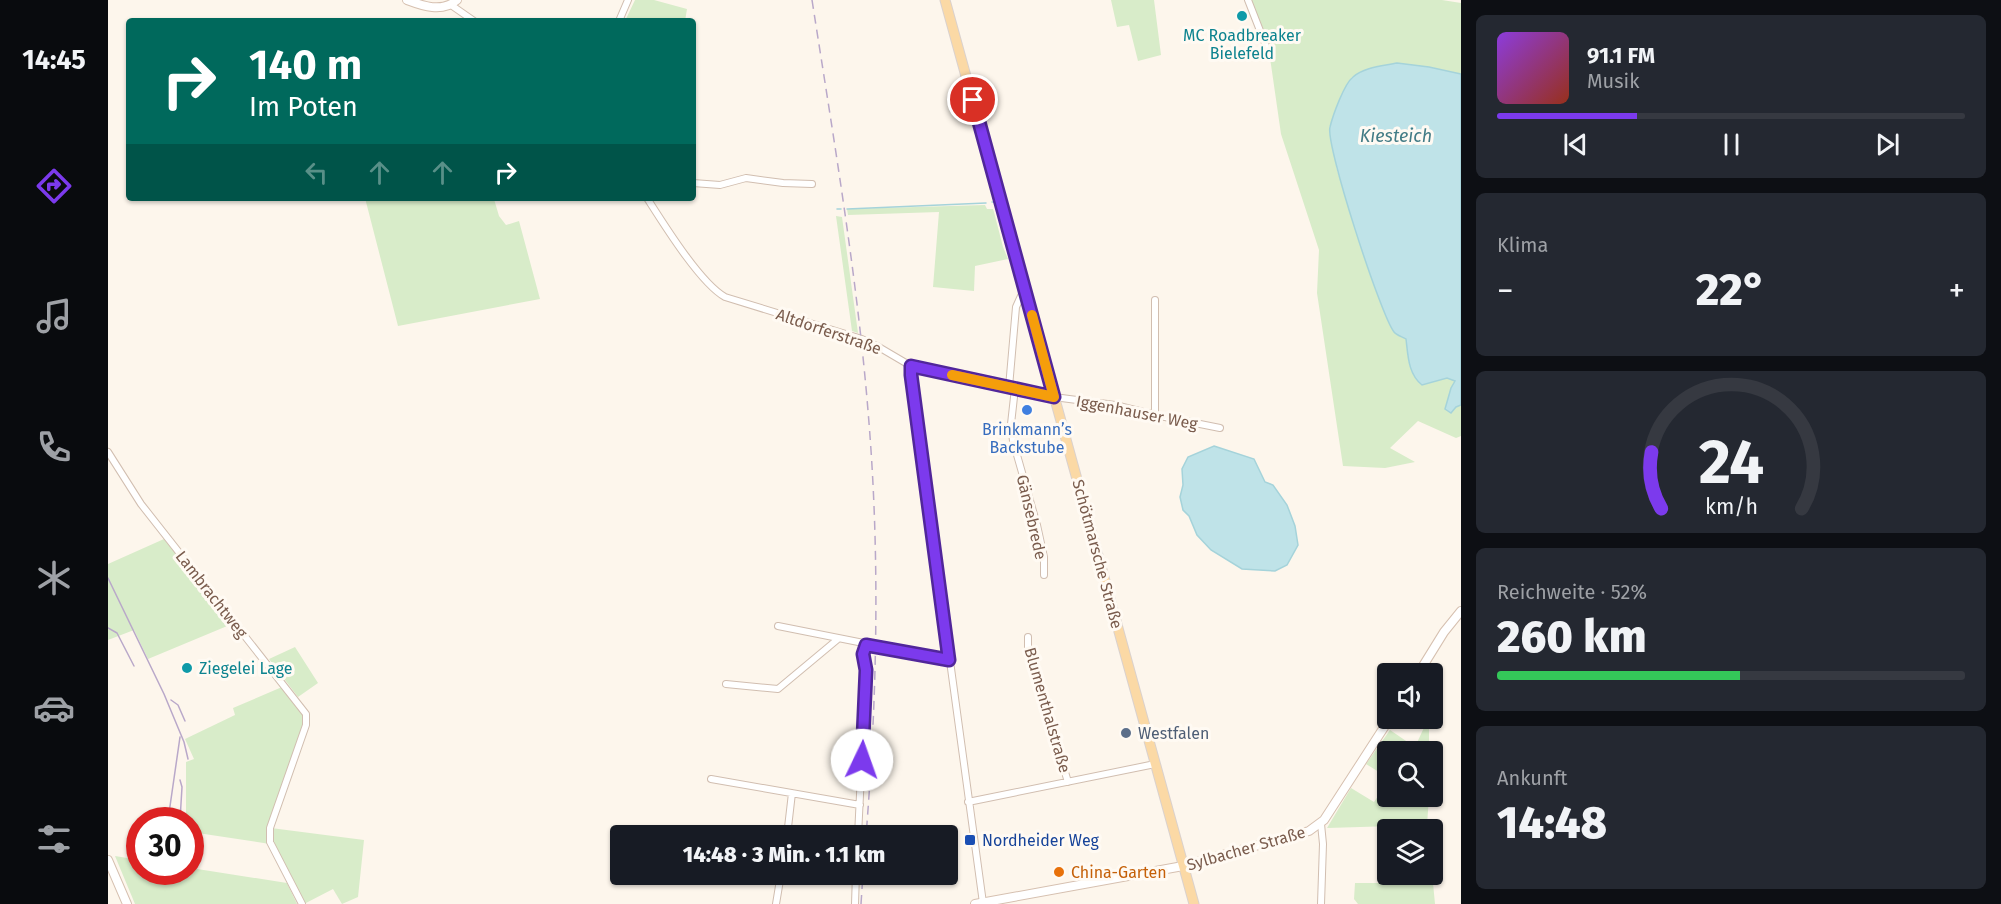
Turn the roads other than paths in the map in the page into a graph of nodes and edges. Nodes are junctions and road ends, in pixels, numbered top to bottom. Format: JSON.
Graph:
{"nodes":[{"id":1,"x":407,"y":0,"type":"edge"},
{"id":2,"x":628,"y":0,"type":"edge"},
{"id":3,"x":945,"y":0,"type":"edge"},
{"id":4,"x":1248,"y":0,"type":"edge"},
{"id":5,"x":454,"y":2,"type":"edge"},
{"id":6,"x":471,"y":18,"type":"edge"},
{"id":7,"x":621,"y":18,"type":"edge"},
{"id":8,"x":1266,"y":46,"type":"dead end"},
{"id":9,"x":696,"y":183,"type":"edge"},
{"id":10,"x":812,"y":184,"type":"dead end"},
{"id":11,"x":648,"y":201,"type":"edge"},
{"id":12,"x":1021,"y":296,"type":"dead end"},
{"id":13,"x":1155,"y":300,"type":"dead end"},
{"id":14,"x":911,"y":366,"type":"junction"},
{"id":15,"x":1012,"y":388,"type":"junction"},
{"id":16,"x":1054,"y":397,"type":"junction"},
{"id":17,"x":1155,"y":415,"type":"junction"},
{"id":18,"x":1220,"y":428,"type":"dead end"},
{"id":19,"x":108,"y":452,"type":"edge"},
{"id":20,"x":1044,"y":575,"type":"dead end"},
{"id":21,"x":1461,"y":611,"type":"edge"},
{"id":22,"x":778,"y":627,"type":"dead end"},
{"id":23,"x":1028,"y":637,"type":"dead end"},
{"id":24,"x":838,"y":639,"type":"junction"},
{"id":25,"x":866,"y":645,"type":"junction"},
{"id":26,"x":949,"y":660,"type":"junction"},
{"id":27,"x":1425,"y":663,"type":"edge"},
{"id":28,"x":726,"y":684,"type":"dead end"},
{"id":29,"x":1383,"y":729,"type":"edge"},
{"id":30,"x":1155,"y":764,"type":"junction"},
{"id":31,"x":711,"y":779,"type":"dead end"},
{"id":32,"x":1068,"y":782,"type":"junction"},
{"id":33,"x":792,"y":793,"type":"junction"},
{"id":34,"x":968,"y":802,"type":"junction"},
{"id":35,"x":860,"y":805,"type":"junction"},
{"id":36,"x":1321,"y":824,"type":"junction"},
{"id":37,"x":788,"y":825,"type":"edge"},
{"id":38,"x":859,"y":825,"type":"edge"},
{"id":39,"x":108,"y":860,"type":"edge"},
{"id":40,"x":1183,"y":866,"type":"junction"},
{"id":41,"x":779,"y":885,"type":"edge"},
{"id":42,"x":856,"y":885,"type":"edge"},
{"id":43,"x":979,"y":903,"type":"edge"},
{"id":44,"x":127,"y":904,"type":"edge"},
{"id":45,"x":302,"y":904,"type":"edge"},
{"id":46,"x":776,"y":904,"type":"edge"},
{"id":47,"x":855,"y":904,"type":"edge"},
{"id":48,"x":1194,"y":904,"type":"edge"},
{"id":49,"x":1321,"y":904,"type":"edge"}],
"edges":[{"from":1,"to":5,"type":"main road"},
{"from":2,"to":7,"type":"street"},
{"from":3,"to":16,"type":"main road","name":"Schötmarsche Straße"},
{"from":4,"to":8,"type":"street"},
{"from":5,"to":6,"type":"street"},
{"from":9,"to":10,"type":"street"},
{"from":11,"to":14,"type":"street","name":"Altdorferstraße"},
{"from":12,"to":15,"type":"street","name":"Gänsebrede"},
{"from":13,"to":17,"type":"street"},
{"from":14,"to":15,"type":"street","name":"Altdorferstraße"},
{"from":14,"to":26,"type":"street"},
{"from":15,"to":16,"type":"street","name":"Altdorferstraße"},
{"from":15,"to":20,"type":"street","name":"Gänsebrede"},
{"from":16,"to":17,"type":"street","name":"Iggenhauser Weg"},
{"from":16,"to":30,"type":"main road","name":"Schötmarsche Straße"},
{"from":17,"to":18,"type":"street","name":"Iggenhauser Weg"},
{"from":19,"to":45,"type":"street","name":"Lambrachtweg"},
{"from":21,"to":27,"type":"main road"},
{"from":22,"to":24,"type":"street"},
{"from":23,"to":32,"type":"street","name":"Blumenthalstraße"},
{"from":24,"to":25,"type":"street"},
{"from":24,"to":28,"type":"street"},
{"from":25,"to":26,"type":"street"},
{"from":25,"to":35,"type":"street"},
{"from":26,"to":34,"type":"street"},
{"from":29,"to":36,"type":"main road","name":"Sylbacher Straße"},
{"from":30,"to":32,"type":"street"},
{"from":30,"to":40,"type":"main road","name":"Schötmarsche Straße"},
{"from":31,"to":33,"type":"street"},
{"from":32,"to":34,"type":"street"},
{"from":33,"to":35,"type":"street"},
{"from":33,"to":37,"type":"street"},
{"from":34,"to":43,"type":"street"},
{"from":35,"to":38,"type":"street"},
{"from":36,"to":40,"type":"main road","name":"Sylbacher Straße"},
{"from":36,"to":49,"type":"street"},
{"from":39,"to":44,"type":"main road"},
{"from":40,"to":43,"type":"main road","name":"Sylbacher Straße"},
{"from":40,"to":48,"type":"main road","name":"Schötmarsche Straße"},
{"from":41,"to":46,"type":"street"},
{"from":42,"to":47,"type":"street"}]}
